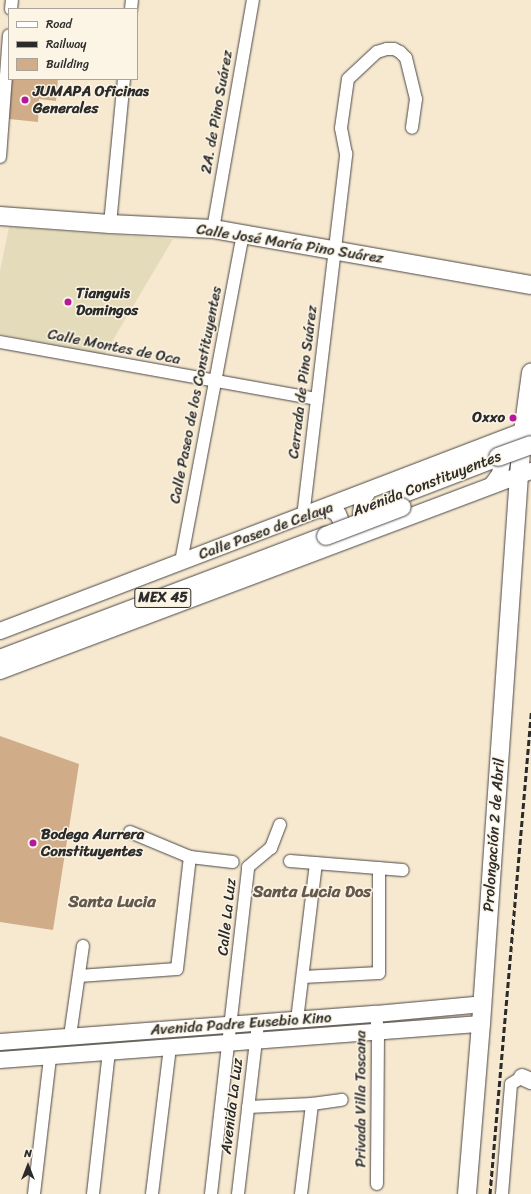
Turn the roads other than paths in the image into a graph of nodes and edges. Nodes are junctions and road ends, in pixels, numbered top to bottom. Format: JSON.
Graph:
{"nodes":[{"id":1,"x":253,"y":0,"type":"edge"},
{"id":2,"x":8,"y":49,"type":"edge"},
{"id":3,"x":124,"y":80,"type":"edge"},
{"id":4,"x":412,"y":128,"type":"dead end"},
{"id":5,"x":0,"y":157,"type":"edge"},
{"id":6,"x":0,"y":216,"type":"edge"},
{"id":7,"x":110,"y":224,"type":"junction"},
{"id":8,"x":213,"y":229,"type":"junction"},
{"id":9,"x":242,"y":234,"type":"junction"},
{"id":10,"x":336,"y":251,"type":"junction"},
{"id":11,"x":531,"y":285,"type":"edge"},
{"id":12,"x":0,"y":342,"type":"edge"},
{"id":13,"x":531,"y":373,"type":"edge"},
{"id":14,"x":216,"y":382,"type":"junction"},
{"id":15,"x":317,"y":399,"type":"junction"},
{"id":16,"x":528,"y":435,"type":"edge"},
{"id":17,"x":531,"y":458,"type":"edge"},
{"id":18,"x":495,"y":464,"type":"junction"},
{"id":19,"x":525,"y":473,"type":"edge"},
{"id":20,"x":367,"y":493,"type":"junction"},
{"id":21,"x":303,"y":517,"type":"junction"},
{"id":22,"x":327,"y":528,"type":"junction"},
{"id":23,"x":378,"y":529,"type":"junction"},
{"id":24,"x":181,"y":562,"type":"junction"},
{"id":25,"x":0,"y":631,"type":"edge"},
{"id":26,"x":0,"y":646,"type":"edge"},
{"id":27,"x":0,"y":659,"type":"edge"},
{"id":28,"x":0,"y":671,"type":"edge"},
{"id":29,"x":280,"y":826,"type":"dead end"},
{"id":30,"x":130,"y":832,"type":"dead end"},
{"id":31,"x":190,"y":857,"type":"junction"},
{"id":32,"x":290,"y":861,"type":"dead end"},
{"id":33,"x":233,"y":862,"type":"dead end"},
{"id":34,"x":316,"y":863,"type":"junction"},
{"id":35,"x":379,"y":868,"type":"junction"},
{"id":36,"x":403,"y":870,"type":"dead end"},
{"id":37,"x":83,"y":946,"type":"dead end"},
{"id":38,"x":79,"y":976,"type":"junction"},
{"id":39,"x":303,"y":977,"type":"junction"},
{"id":40,"x":482,"y":1004,"type":"junction"},
{"id":41,"x":376,"y":1014,"type":"junction"},
{"id":42,"x":297,"y":1020,"type":"junction"},
{"id":43,"x":258,"y":1023,"type":"junction"},
{"id":44,"x":231,"y":1024,"type":"junction"},
{"id":45,"x":481,"y":1024,"type":"junction"},
{"id":46,"x":378,"y":1032,"type":"junction"},
{"id":47,"x":70,"y":1036,"type":"junction"},
{"id":48,"x":0,"y":1042,"type":"edge"},
{"id":49,"x":256,"y":1042,"type":"junction"},
{"id":50,"x":228,"y":1044,"type":"junction"},
{"id":51,"x":170,"y":1048,"type":"junction"},
{"id":52,"x":109,"y":1052,"type":"junction"},
{"id":53,"x":50,"y":1057,"type":"junction"},
{"id":54,"x":0,"y":1060,"type":"edge"},
{"id":55,"x":526,"y":1079,"type":"edge"},
{"id":56,"x":342,"y":1100,"type":"dead end"},
{"id":57,"x":312,"y":1104,"type":"junction"},
{"id":58,"x":248,"y":1108,"type":"junction"},
{"id":59,"x":377,"y":1184,"type":"dead end"},
{"id":60,"x":34,"y":1194,"type":"edge"},
{"id":61,"x":93,"y":1194,"type":"edge"},
{"id":62,"x":152,"y":1194,"type":"edge"},
{"id":63,"x":211,"y":1194,"type":"edge"},
{"id":64,"x":238,"y":1194,"type":"edge"},
{"id":65,"x":301,"y":1194,"type":"edge"},
{"id":66,"x":467,"y":1194,"type":"edge"},
{"id":67,"x":502,"y":1194,"type":"edge"}],
"edges":[{"from":1,"to":8,"type":"street","name":"2A. de Pino Suárez"},
{"from":2,"to":5,"type":"street"},
{"from":3,"to":7,"type":"street"},
{"from":4,"to":10,"type":"street","name":"Cerrada de Pino Suárez"},
{"from":6,"to":7,"type":"main road","name":"Calle José María Pino Suárez"},
{"from":7,"to":8,"type":"main road","name":"Calle José María Pino Suárez"},
{"from":8,"to":9,"type":"main road","name":"Calle José María Pino Suárez"},
{"from":9,"to":10,"type":"main road","name":"Calle José María Pino Suárez"},
{"from":9,"to":14,"type":"street","name":"Calle Paseo de los Constituyentes"},
{"from":10,"to":11,"type":"main road","name":"Calle José María Pino Suárez"},
{"from":10,"to":15,"type":"street","name":"Cerrada de Pino Suárez"},
{"from":12,"to":14,"type":"street","name":"Calle Montes de Oca"},
{"from":13,"to":16,"type":"main road","name":"Prolongación 2 de Abril"},
{"from":14,"to":15,"type":"street","name":"Calle Montes de Oca"},
{"from":14,"to":24,"type":"street","name":"Calle Paseo de los Constituyentes"},
{"from":15,"to":21,"type":"street","name":"Cerrada de Pino Suárez"},
{"from":16,"to":18,"type":"main road","name":"Avenida Constituyentes","number":"MEX 45","bridge":true},
{"from":16,"to":19,"type":"main road","name":"Prolongación 2 de Abril"},
{"from":17,"to":18,"type":"main road","name":"Avenida Constituyentes","number":"MEX 45"},
{"from":18,"to":19,"type":"main road","name":"Calle Paseo de Celaya"},
{"from":18,"to":20,"type":"main road","name":"Calle Paseo de Celaya"},
{"from":18,"to":22,"type":"main road","name":"Avenida Constituyentes","number":"MEX 45","bridge":true},
{"from":18,"to":23,"type":"main road","name":"Calle Paseo de Celaya"},
{"from":19,"to":40,"type":"main road","name":"Prolongación 2 de Abril"},
{"from":20,"to":22,"type":"main road","name":"Calle Paseo de Celaya"},
{"from":20,"to":23,"type":"main road"},
{"from":21,"to":22,"type":"main road","name":"Calle Paseo de Celaya"},
{"from":21,"to":24,"type":"main road","name":"Calle Paseo de Celaya"},
{"from":22,"to":23,"type":"main road","name":"Calle Paseo de Celaya"},
{"from":22,"to":26,"type":"main road","number":"MEX 45"},
{"from":22,"to":27,"type":"main road","number":"MEX 45"},
{"from":22,"to":28,"type":"main road","name":"Calle Paseo de Celaya"},
{"from":24,"to":25,"type":"main road","name":"Calle Paseo de Celaya"},
{"from":29,"to":44,"type":"street","name":"Calle La Luz"},
{"from":30,"to":31,"type":"street"},
{"from":31,"to":33,"type":"street"},
{"from":31,"to":38,"type":"street"},
{"from":32,"to":34,"type":"street"},
{"from":34,"to":35,"type":"street"},
{"from":34,"to":39,"type":"street"},
{"from":35,"to":36,"type":"street"},
{"from":35,"to":39,"type":"street"},
{"from":37,"to":38,"type":"street"},
{"from":38,"to":47,"type":"street"},
{"from":39,"to":42,"type":"street"},
{"from":40,"to":41,"type":"main road","name":"Avenida Padre Eusebio Kino"},
{"from":40,"to":45,"type":"main road","name":"Prolongación 2 de Abril"},
{"from":41,"to":42,"type":"main road","name":"Avenida Padre Eusebio Kino"},
{"from":41,"to":46,"type":"street","name":"Privada Villa Toscana"},
{"from":42,"to":43,"type":"main road","name":"Avenida Padre Eusebio Kino"},
{"from":43,"to":44,"type":"main road","name":"Avenida Padre Eusebio Kino"},
{"from":43,"to":49,"type":"street","name":"Avenida La Luz"},
{"from":44,"to":47,"type":"main road","name":"Avenida Padre Eusebio Kino"},
{"from":44,"to":50,"type":"street","name":"Avenida La Luz"},
{"from":45,"to":46,"type":"main road","name":"Avenida Padre Eusebio Kino"},
{"from":45,"to":66,"type":"main road","name":"Prolongación 2 de Abril"},
{"from":46,"to":49,"type":"main road","name":"Avenida Padre Eusebio Kino"},
{"from":46,"to":59,"type":"street","name":"Privada Villa Toscana"},
{"from":47,"to":48,"type":"main road","name":"Avenida Padre Eusebio Kino"},
{"from":49,"to":50,"type":"main road","name":"Avenida Padre Eusebio Kino"},
{"from":49,"to":58,"type":"street","name":"Avenida La Luz"},
{"from":50,"to":51,"type":"main road","name":"Avenida Padre Eusebio Kino"},
{"from":50,"to":63,"type":"street","name":"Avenida La Luz"},
{"from":51,"to":52,"type":"main road","name":"Avenida Padre Eusebio Kino"},
{"from":51,"to":62,"type":"street"},
{"from":52,"to":53,"type":"main road","name":"Avenida Padre Eusebio Kino"},
{"from":52,"to":61,"type":"street"},
{"from":53,"to":54,"type":"main road","name":"Avenida Padre Eusebio Kino"},
{"from":53,"to":60,"type":"street"},
{"from":55,"to":67,"type":"street"},
{"from":56,"to":57,"type":"street"},
{"from":57,"to":58,"type":"street"},
{"from":57,"to":65,"type":"street"},
{"from":58,"to":64,"type":"street","name":"Avenida La Luz"}]}
